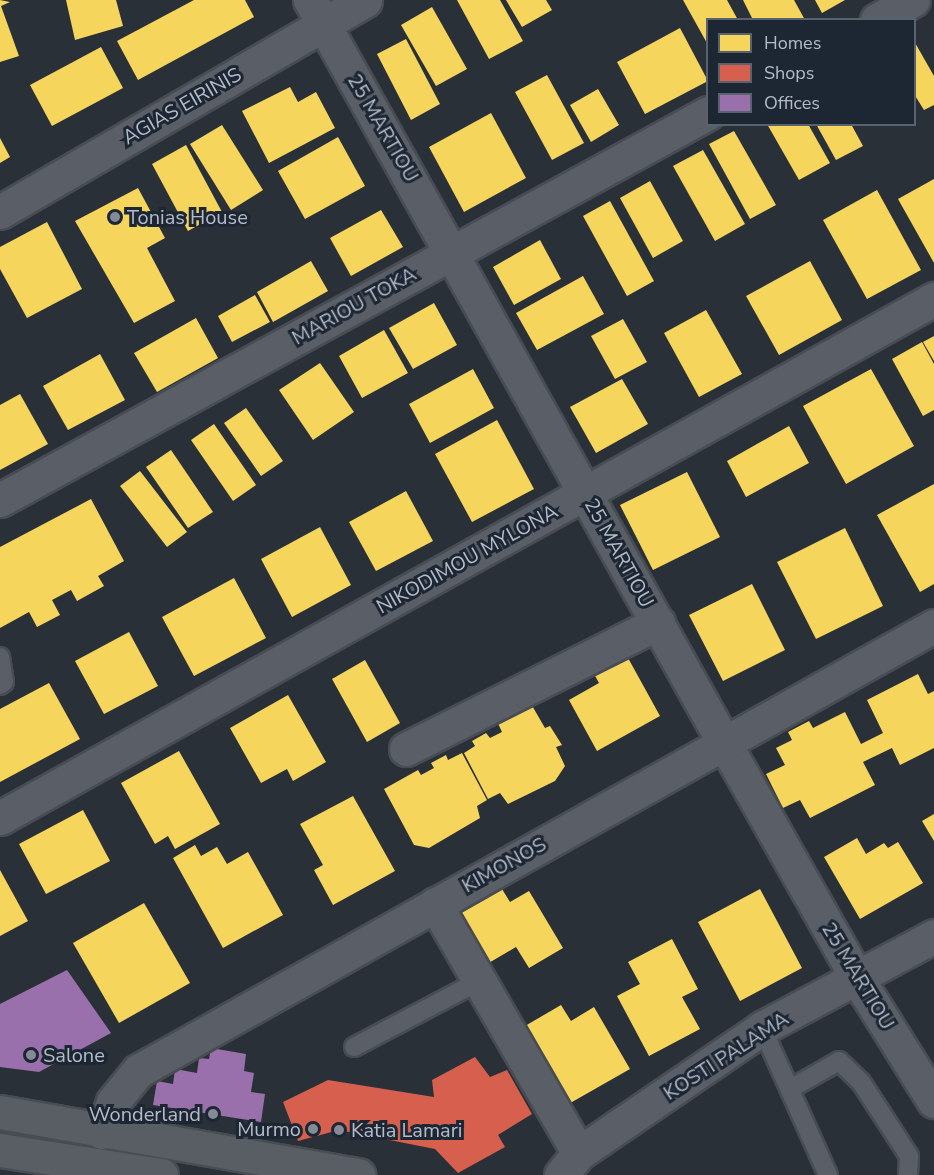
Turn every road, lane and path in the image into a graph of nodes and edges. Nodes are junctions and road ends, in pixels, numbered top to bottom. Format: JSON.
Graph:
{"nodes":[{"id":1,"x":365,"y":0,"type":"edge"},
{"id":2,"x":913,"y":0,"type":"edge"},
{"id":3,"x":317,"y":12,"type":"edge"},
{"id":4,"x":882,"y":18,"type":"edge"},
{"id":5,"x":706,"y":114,"type":"edge"},
{"id":6,"x":0,"y":212,"type":"edge"},
{"id":7,"x":453,"y":252,"type":"junction"},
{"id":8,"x":934,"y":299,"type":"edge"},
{"id":9,"x":585,"y":494,"type":"junction"},
{"id":10,"x":0,"y":500,"type":"edge"},
{"id":11,"x":658,"y":623,"type":"junction"},
{"id":12,"x":934,"y":626,"type":"edge"},
{"id":13,"x":0,"y":657,"type":"edge"},
{"id":14,"x":0,"y":685,"type":"edge"},
{"id":15,"x":723,"y":741,"type":"junction"},
{"id":16,"x":406,"y":749,"type":"dead end"},
{"id":17,"x":0,"y":818,"type":"edge"},
{"id":18,"x":435,"y":904,"type":"junction"},
{"id":19,"x":934,"y":936,"type":"edge"},
{"id":20,"x":857,"y":978,"type":"junction"},
{"id":21,"x":479,"y":981,"type":"junction"},
{"id":22,"x":762,"y":1028,"type":"junction"},
{"id":23,"x":354,"y":1047,"type":"dead end"},
{"id":24,"x":790,"y":1089,"type":"junction"},
{"id":25,"x":934,"y":1101,"type":"edge"},
{"id":26,"x":0,"y":1112,"type":"edge"},
{"id":27,"x":102,"y":1132,"type":"junction"},
{"id":28,"x":0,"y":1150,"type":"edge"},
{"id":29,"x":570,"y":1164,"type":"edge"},
{"id":30,"x":160,"y":1175,"type":"edge"},
{"id":31,"x":360,"y":1175,"type":"edge"},
{"id":32,"x":828,"y":1175,"type":"edge"},
{"id":33,"x":908,"y":1175,"type":"edge"}],
"edges":[{"from":1,"to":3,"type":"street","name":"AGIAS EIRINIS"},
{"from":2,"to":4,"type":"street"},
{"from":3,"to":6,"type":"street","name":"AGIAS EIRINIS"},
{"from":3,"to":7,"type":"street","name":"25 MARTIOU"},
{"from":5,"to":7,"type":"street","name":"MARIOU TOKA"},
{"from":7,"to":9,"type":"street","name":"25 MARTIOU"},
{"from":7,"to":10,"type":"street","name":"MARIOU TOKA"},
{"from":8,"to":9,"type":"street","name":"NIKODIMOU MYLONA"},
{"from":9,"to":11,"type":"street","name":"25 MARTIOU"},
{"from":9,"to":17,"type":"street","name":"NIKODIMOU MYLONA"},
{"from":11,"to":15,"type":"street","name":"25 MARTIOU"},
{"from":11,"to":16,"type":"street"},
{"from":12,"to":15,"type":"street","name":"KIMONOS"},
{"from":13,"to":14,"type":"lane"},
{"from":15,"to":18,"type":"street","name":"KIMONOS"},
{"from":15,"to":20,"type":"street","name":"25 MARTIOU"},
{"from":18,"to":21,"type":"street"},
{"from":18,"to":27,"type":"street","name":"KIMONOS"},
{"from":19,"to":20,"type":"street","name":"KOSTI PALAMA"},
{"from":20,"to":22,"type":"street","name":"KOSTI PALAMA"},
{"from":20,"to":25,"type":"street","name":"25 MARTIOU"},
{"from":21,"to":23,"type":"lane"},
{"from":21,"to":29,"type":"street"},
{"from":22,"to":24,"type":"lane"},
{"from":22,"to":29,"type":"street","name":"KOSTI PALAMA"},
{"from":24,"to":32,"type":"lane"},
{"from":24,"to":33,"type":"lane"},
{"from":26,"to":27,"type":"main road"},
{"from":27,"to":31,"type":"main road"},
{"from":28,"to":30,"type":"main road"}]}
